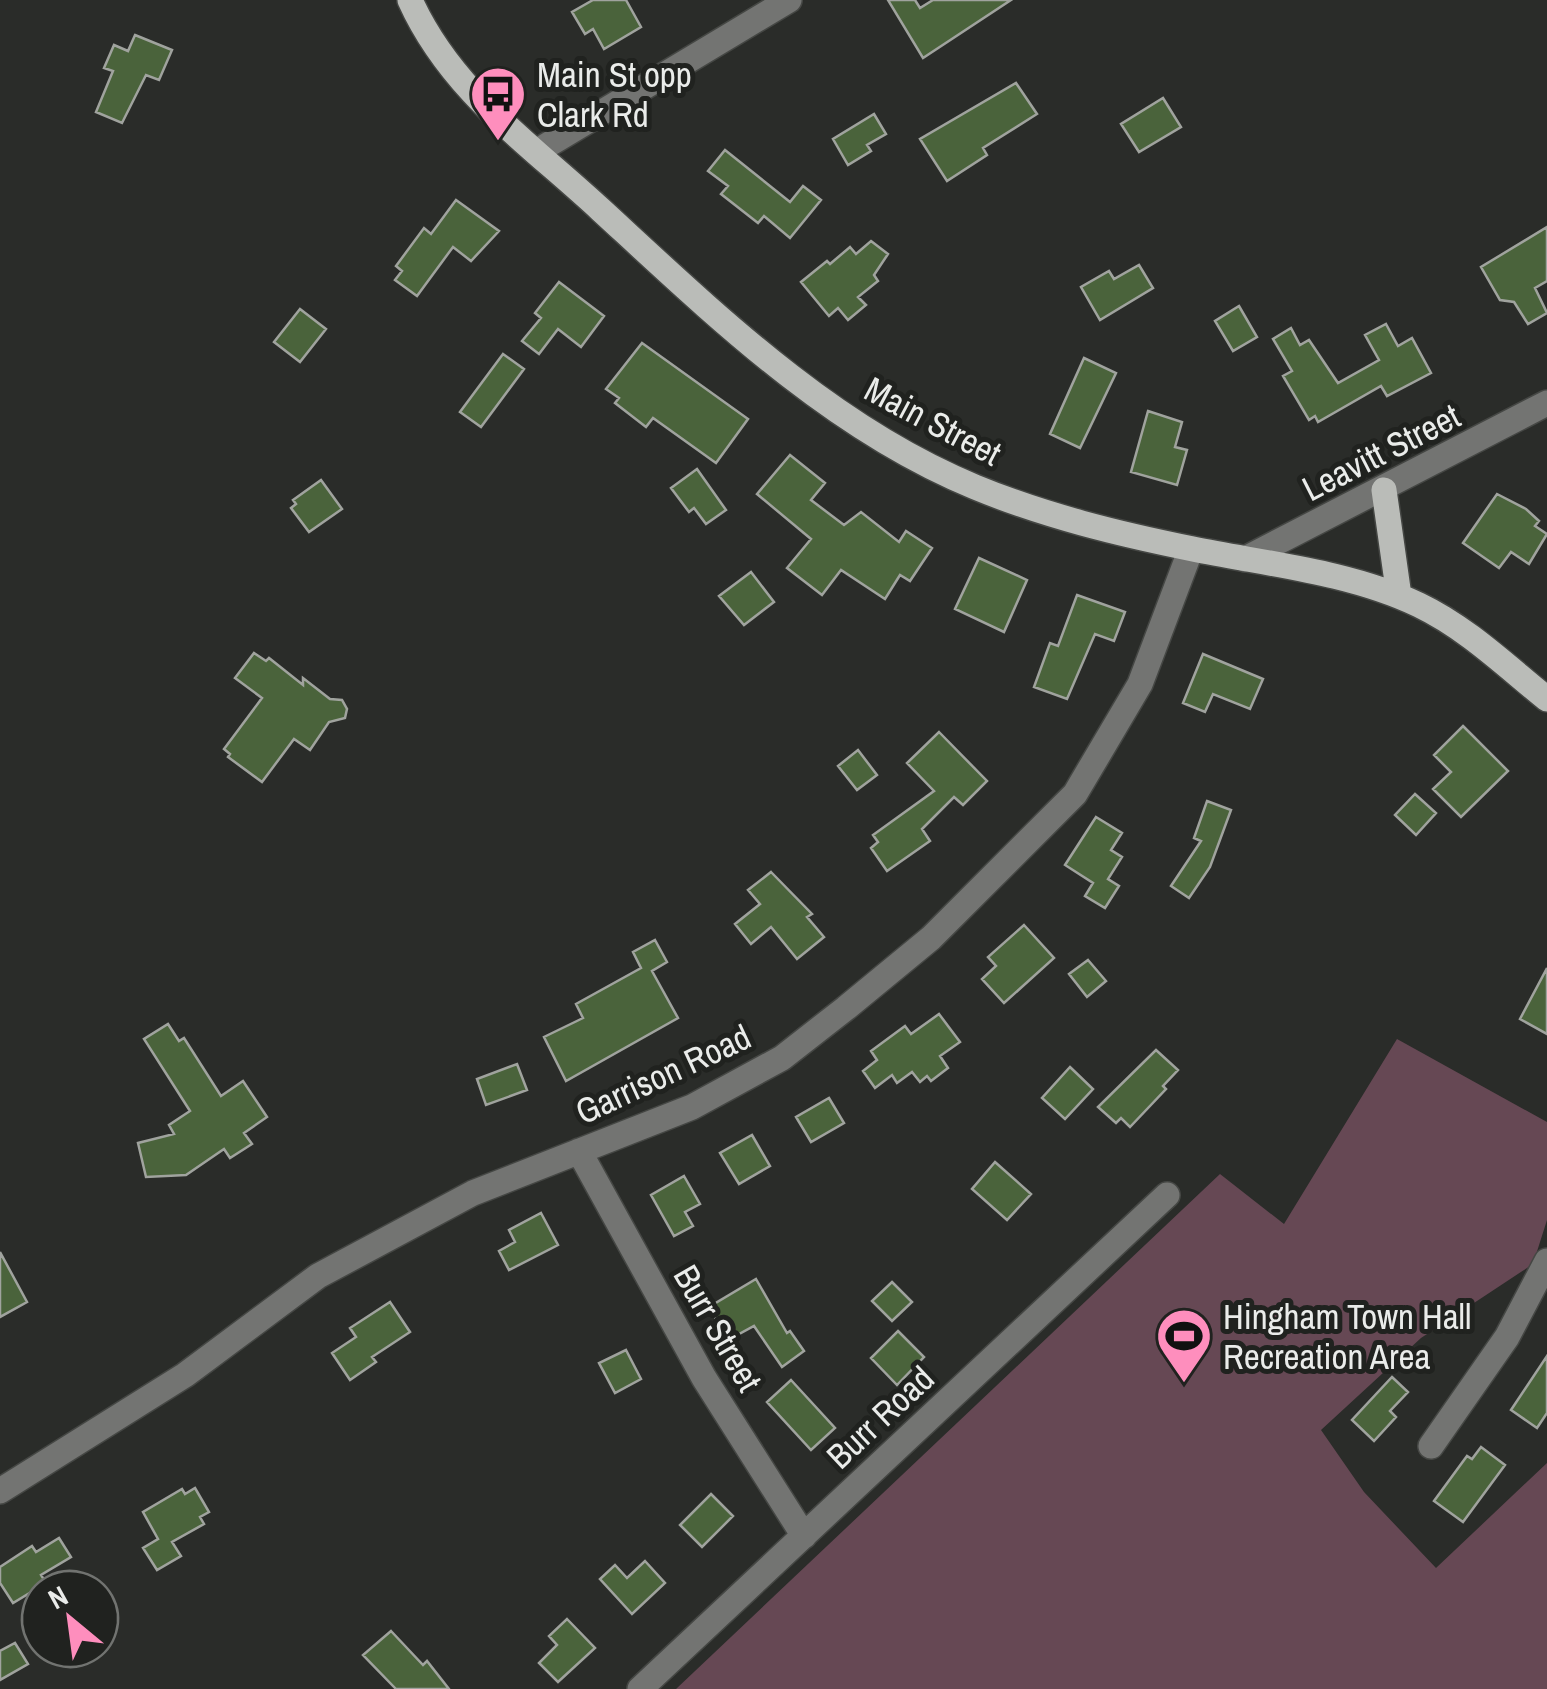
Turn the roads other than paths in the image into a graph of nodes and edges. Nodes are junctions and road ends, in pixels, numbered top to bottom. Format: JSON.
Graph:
{"nodes":[{"id":1,"x":410,"y":0,"type":"edge"},
{"id":2,"x":789,"y":0,"type":"edge"},
{"id":3,"x":536,"y":152,"type":"junction"},
{"id":4,"x":1547,"y":404,"type":"edge"},
{"id":5,"x":1384,"y":490,"type":"junction"},
{"id":6,"x":1191,"y":549,"type":"junction"},
{"id":7,"x":1245,"y":559,"type":"junction"},
{"id":8,"x":1398,"y":596,"type":"junction"},
{"id":9,"x":1547,"y":699,"type":"edge"},
{"id":10,"x":579,"y":1152,"type":"junction"},
{"id":11,"x":1167,"y":1195,"type":"dead end"},
{"id":12,"x":1547,"y":1262,"type":"edge"},
{"id":13,"x":1430,"y":1446,"type":"dead end"},
{"id":14,"x":0,"y":1491,"type":"edge"},
{"id":15,"x":804,"y":1536,"type":"junction"},
{"id":16,"x":640,"y":1689,"type":"edge"}],
"edges":[{"from":1,"to":3,"type":"main road","name":"Main Street"},
{"from":2,"to":3,"type":"street"},
{"from":3,"to":6,"type":"main road","name":"Main Street"},
{"from":4,"to":5,"type":"street","name":"Leavitt Street"},
{"from":5,"to":7,"type":"street","name":"Leavitt Street"},
{"from":5,"to":8,"type":"main road"},
{"from":6,"to":7,"type":"main road","name":"Main Street"},
{"from":6,"to":10,"type":"street","name":"Garrison Road"},
{"from":7,"to":8,"type":"main road","name":"Main Street"},
{"from":8,"to":9,"type":"main road","name":"Main Street"},
{"from":10,"to":14,"type":"street","name":"Garrison Road"},
{"from":10,"to":15,"type":"street","name":"Burr Street"},
{"from":11,"to":15,"type":"street","name":"Burr Road"},
{"from":12,"to":13,"type":"street"},
{"from":15,"to":16,"type":"street","name":"Burr Road"}]}
